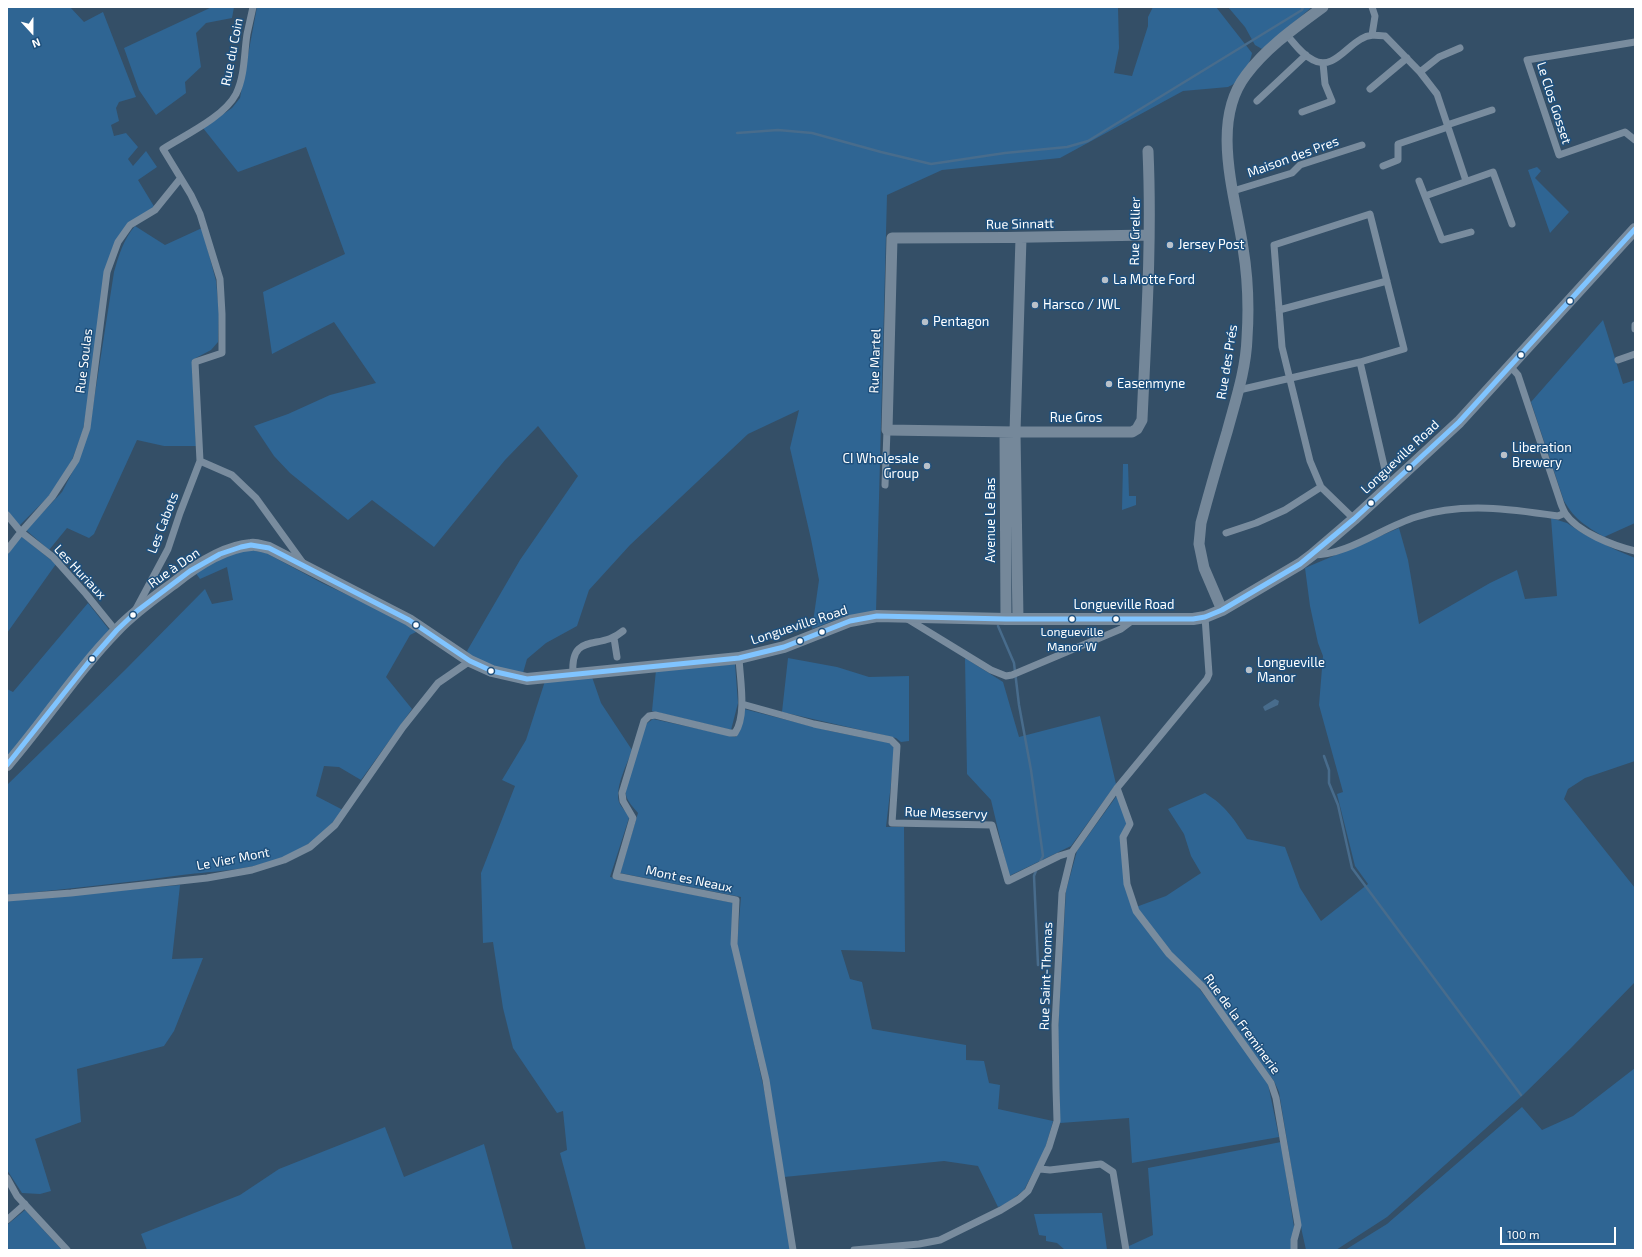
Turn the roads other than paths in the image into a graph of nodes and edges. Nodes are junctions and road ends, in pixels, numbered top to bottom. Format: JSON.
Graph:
{"nodes":[{"id":1,"x":253,"y":7,"type":"edge"},
{"id":2,"x":1323,"y":7,"type":"edge"},
{"id":3,"x":1372,"y":7,"type":"edge"},
{"id":4,"x":1286,"y":34,"type":"junction"},
{"id":5,"x":1372,"y":35,"type":"junction"},
{"id":6,"x":1635,"y":42,"type":"edge"},
{"id":7,"x":1460,"y":48,"type":"dead end"},
{"id":8,"x":1306,"y":55,"type":"junction"},
{"id":9,"x":1408,"y":58,"type":"junction"},
{"id":10,"x":1323,"y":63,"type":"junction"},
{"id":11,"x":1420,"y":72,"type":"junction"},
{"id":12,"x":1370,"y":89,"type":"dead end"},
{"id":13,"x":1257,"y":101,"type":"dead end"},
{"id":14,"x":1492,"y":110,"type":"dead end"},
{"id":15,"x":1302,"y":112,"type":"dead end"},
{"id":16,"x":1448,"y":126,"type":"junction"},
{"id":17,"x":1635,"y":140,"type":"edge"},
{"id":18,"x":1362,"y":145,"type":"dead end"},
{"id":19,"x":1148,"y":151,"type":"dead end"},
{"id":20,"x":1383,"y":166,"type":"dead end"},
{"id":21,"x":180,"y":179,"type":"junction"},
{"id":22,"x":1419,"y":181,"type":"dead end"},
{"id":23,"x":1466,"y":181,"type":"junction"},
{"id":24,"x":1233,"y":191,"type":"junction"},
{"id":25,"x":1425,"y":196,"type":"junction"},
{"id":26,"x":1512,"y":224,"type":"dead end"},
{"id":27,"x":1635,"y":229,"type":"edge"},
{"id":28,"x":1471,"y":232,"type":"dead end"},
{"id":29,"x":1149,"y":235,"type":"junction"},
{"id":30,"x":892,"y":238,"type":"joint"},
{"id":31,"x":1021,"y":238,"type":"junction"},
{"id":32,"x":1387,"y":281,"type":"junction"},
{"id":33,"x":1279,"y":310,"type":"junction"},
{"id":34,"x":1635,"y":325,"type":"edge"},
{"id":35,"x":1635,"y":330,"type":"edge"},
{"id":36,"x":1635,"y":354,"type":"edge"},
{"id":37,"x":1618,"y":360,"type":"dead end"},
{"id":38,"x":1360,"y":362,"type":"junction"},
{"id":39,"x":1510,"y":366,"type":"junction"},
{"id":40,"x":1289,"y":379,"type":"junction"},
{"id":41,"x":1239,"y":390,"type":"junction"},
{"id":42,"x":1137,"y":429,"type":"joint"},
{"id":43,"x":887,"y":430,"type":"junction"},
{"id":44,"x":1010,"y":432,"type":"junction"},
{"id":45,"x":200,"y":461,"type":"junction"},
{"id":46,"x":885,"y":485,"type":"dead end"},
{"id":47,"x":1321,"y":487,"type":"junction"},
{"id":48,"x":1389,"y":487,"type":"junction"},
{"id":49,"x":1565,"y":513,"type":"junction"},
{"id":50,"x":7,"y":515,"type":"edge"},
{"id":51,"x":1354,"y":519,"type":"junction"},
{"id":52,"x":21,"y":532,"type":"junction"},
{"id":53,"x":1226,"y":533,"type":"dead end"},
{"id":54,"x":7,"y":550,"type":"edge"},
{"id":55,"x":1635,"y":551,"type":"edge"},
{"id":56,"x":1312,"y":555,"type":"junction"},
{"id":57,"x":306,"y":566,"type":"junction"},
{"id":58,"x":1222,"y":610,"type":"junction"},
{"id":59,"x":133,"y":614,"type":"junction"},
{"id":60,"x":904,"y":617,"type":"junction"},
{"id":61,"x":1205,"y":617,"type":"junction"},
{"id":62,"x":1012,"y":619,"type":"junction"},
{"id":63,"x":1134,"y":619,"type":"junction"},
{"id":64,"x":116,"y":631,"type":"junction"},
{"id":65,"x":623,"y":631,"type":"dead end"},
{"id":66,"x":614,"y":638,"type":"junction"},
{"id":67,"x":617,"y":657,"type":"dead end"},
{"id":68,"x":739,"y":658,"type":"junction"},
{"id":69,"x":470,"y":661,"type":"junction"},
{"id":70,"x":573,"y":674,"type":"junction"},
{"id":71,"x":742,"y":704,"type":"junction"},
{"id":72,"x":7,"y":765,"type":"edge"},
{"id":73,"x":1117,"y":788,"type":"junction"},
{"id":74,"x":1072,"y":852,"type":"junction"},
{"id":75,"x":7,"y":898,"type":"edge"},
{"id":76,"x":1040,"y":1169,"type":"junction"},
{"id":77,"x":7,"y":1178,"type":"edge"},
{"id":78,"x":25,"y":1204,"type":"junction"},
{"id":79,"x":7,"y":1220,"type":"edge"},
{"id":80,"x":67,"y":1250,"type":"edge"},
{"id":81,"x":793,"y":1250,"type":"edge"},
{"id":82,"x":854,"y":1250,"type":"edge"},
{"id":83,"x":1126,"y":1250,"type":"edge"},
{"id":84,"x":1294,"y":1250,"type":"edge"}],
"edges":[{"from":1,"to":21,"type":"street","name":"Rue du Coin"},
{"from":2,"to":4,"type":"street","name":"Rue des Prés"},
{"from":3,"to":5,"type":"street"},
{"from":4,"to":8,"type":"street"},
{"from":4,"to":24,"type":"street","name":"Rue des Prés"},
{"from":5,"to":9,"type":"street"},
{"from":5,"to":10,"type":"street"},
{"from":6,"to":17,"type":"street","name":"Le Clos Gosset"},
{"from":7,"to":11,"type":"street"},
{"from":8,"to":10,"type":"street"},
{"from":8,"to":13,"type":"street"},
{"from":9,"to":11,"type":"street"},
{"from":9,"to":12,"type":"street"},
{"from":10,"to":15,"type":"street"},
{"from":11,"to":16,"type":"street"},
{"from":14,"to":16,"type":"street"},
{"from":16,"to":20,"type":"street"},
{"from":16,"to":23,"type":"street"},
{"from":18,"to":24,"type":"street","name":"Maison des Pres"},
{"from":19,"to":29,"type":"street","name":"Rue Grellier"},
{"from":21,"to":45,"type":"street"},
{"from":21,"to":52,"type":"street","name":"Rue Soulas"},
{"from":22,"to":25,"type":"street"},
{"from":23,"to":25,"type":"street"},
{"from":23,"to":26,"type":"street"},
{"from":24,"to":41,"type":"street","name":"Rue des Prés"},
{"from":25,"to":28,"type":"street"},
{"from":27,"to":39,"type":"main road","name":"Longueville Road"},
{"from":29,"to":31,"type":"street","name":"Rue Sinnatt"},
{"from":29,"to":42,"type":"street","name":"Rue Grellier"},
{"from":30,"to":31,"type":"street","name":"Rue Sinnatt"},
{"from":30,"to":43,"type":"street","name":"Rue Martel"},
{"from":31,"to":44,"type":"street","name":"Avenue Le Bas"},
{"from":32,"to":33,"type":"street"},
{"from":32,"to":33,"type":"street"},
{"from":32,"to":38,"type":"street"},
{"from":33,"to":40,"type":"street"},
{"from":34,"to":35,"type":"street"},
{"from":36,"to":37,"type":"street"},
{"from":38,"to":40,"type":"street"},
{"from":38,"to":48,"type":"street"},
{"from":39,"to":48,"type":"main road","name":"Longueville Road"},
{"from":39,"to":49,"type":"street"},
{"from":40,"to":41,"type":"street"},
{"from":40,"to":47,"type":"street"},
{"from":41,"to":58,"type":"street","name":"Rue des Prés"},
{"from":42,"to":44,"type":"street","name":"Rue Gros"},
{"from":43,"to":44,"type":"street","name":"Rue Gros"},
{"from":43,"to":46,"type":"street","name":"Rue Martel"},
{"from":44,"to":62,"type":"street","name":"Avenue Le Bas"},
{"from":45,"to":57,"type":"street"},
{"from":45,"to":59,"type":"street","name":"Les Cabots"},
{"from":47,"to":51,"type":"street"},
{"from":47,"to":53,"type":"street"},
{"from":48,"to":51,"type":"main road","name":"Longueville Road"},
{"from":49,"to":55,"type":"street"},
{"from":49,"to":56,"type":"street"},
{"from":50,"to":52,"type":"street","name":"Les Huriaux"},
{"from":51,"to":56,"type":"main road","name":"Longueville Road"},
{"from":52,"to":54,"type":"street","name":"Rue Soulas"},
{"from":52,"to":64,"type":"street","name":"Les Huriaux"},
{"from":56,"to":58,"type":"main road","name":"Longueville Road"},
{"from":57,"to":59,"type":"main road","name":"Rue à Don"},
{"from":57,"to":69,"type":"main road","name":"Rue à Don"},
{"from":58,"to":61,"type":"main road","name":"Longueville Road"},
{"from":59,"to":64,"type":"main road","name":"Rue à Don"},
{"from":60,"to":62,"type":"main road","name":"Longueville Road"},
{"from":60,"to":63,"type":"street"},
{"from":60,"to":68,"type":"main road","name":"Longueville Road"},
{"from":61,"to":63,"type":"main road","name":"Longueville Road"},
{"from":61,"to":73,"type":"street","name":"Rue Saint-Thomas"},
{"from":62,"to":63,"type":"main road","name":"Longueville Road"},
{"from":64,"to":72,"type":"main road","name":"Rue à Don"},
{"from":65,"to":66,"type":"street"},
{"from":66,"to":67,"type":"street"},
{"from":66,"to":70,"type":"street"},
{"from":68,"to":70,"type":"main road","name":"Longueville Road"},
{"from":68,"to":71,"type":"street","name":"Mont es Neaux"},
{"from":69,"to":70,"type":"main road","name":"Longueville Road"},
{"from":69,"to":75,"type":"street","name":"Le Vier Mont"},
{"from":71,"to":74,"type":"street","name":"Rue Messervy"},
{"from":71,"to":81,"type":"street","name":"Mont es Neaux"},
{"from":73,"to":74,"type":"street","name":"Rue Saint-Thomas"},
{"from":73,"to":84,"type":"street","name":"Rue de la Freminerie"},
{"from":74,"to":76,"type":"street","name":"Rue Saint-Thomas"},
{"from":76,"to":82,"type":"street","name":"Rue Saint-Thomas"},
{"from":76,"to":83,"type":"street"},
{"from":77,"to":78,"type":"street"},
{"from":78,"to":79,"type":"street"},
{"from":78,"to":80,"type":"street"}]}
